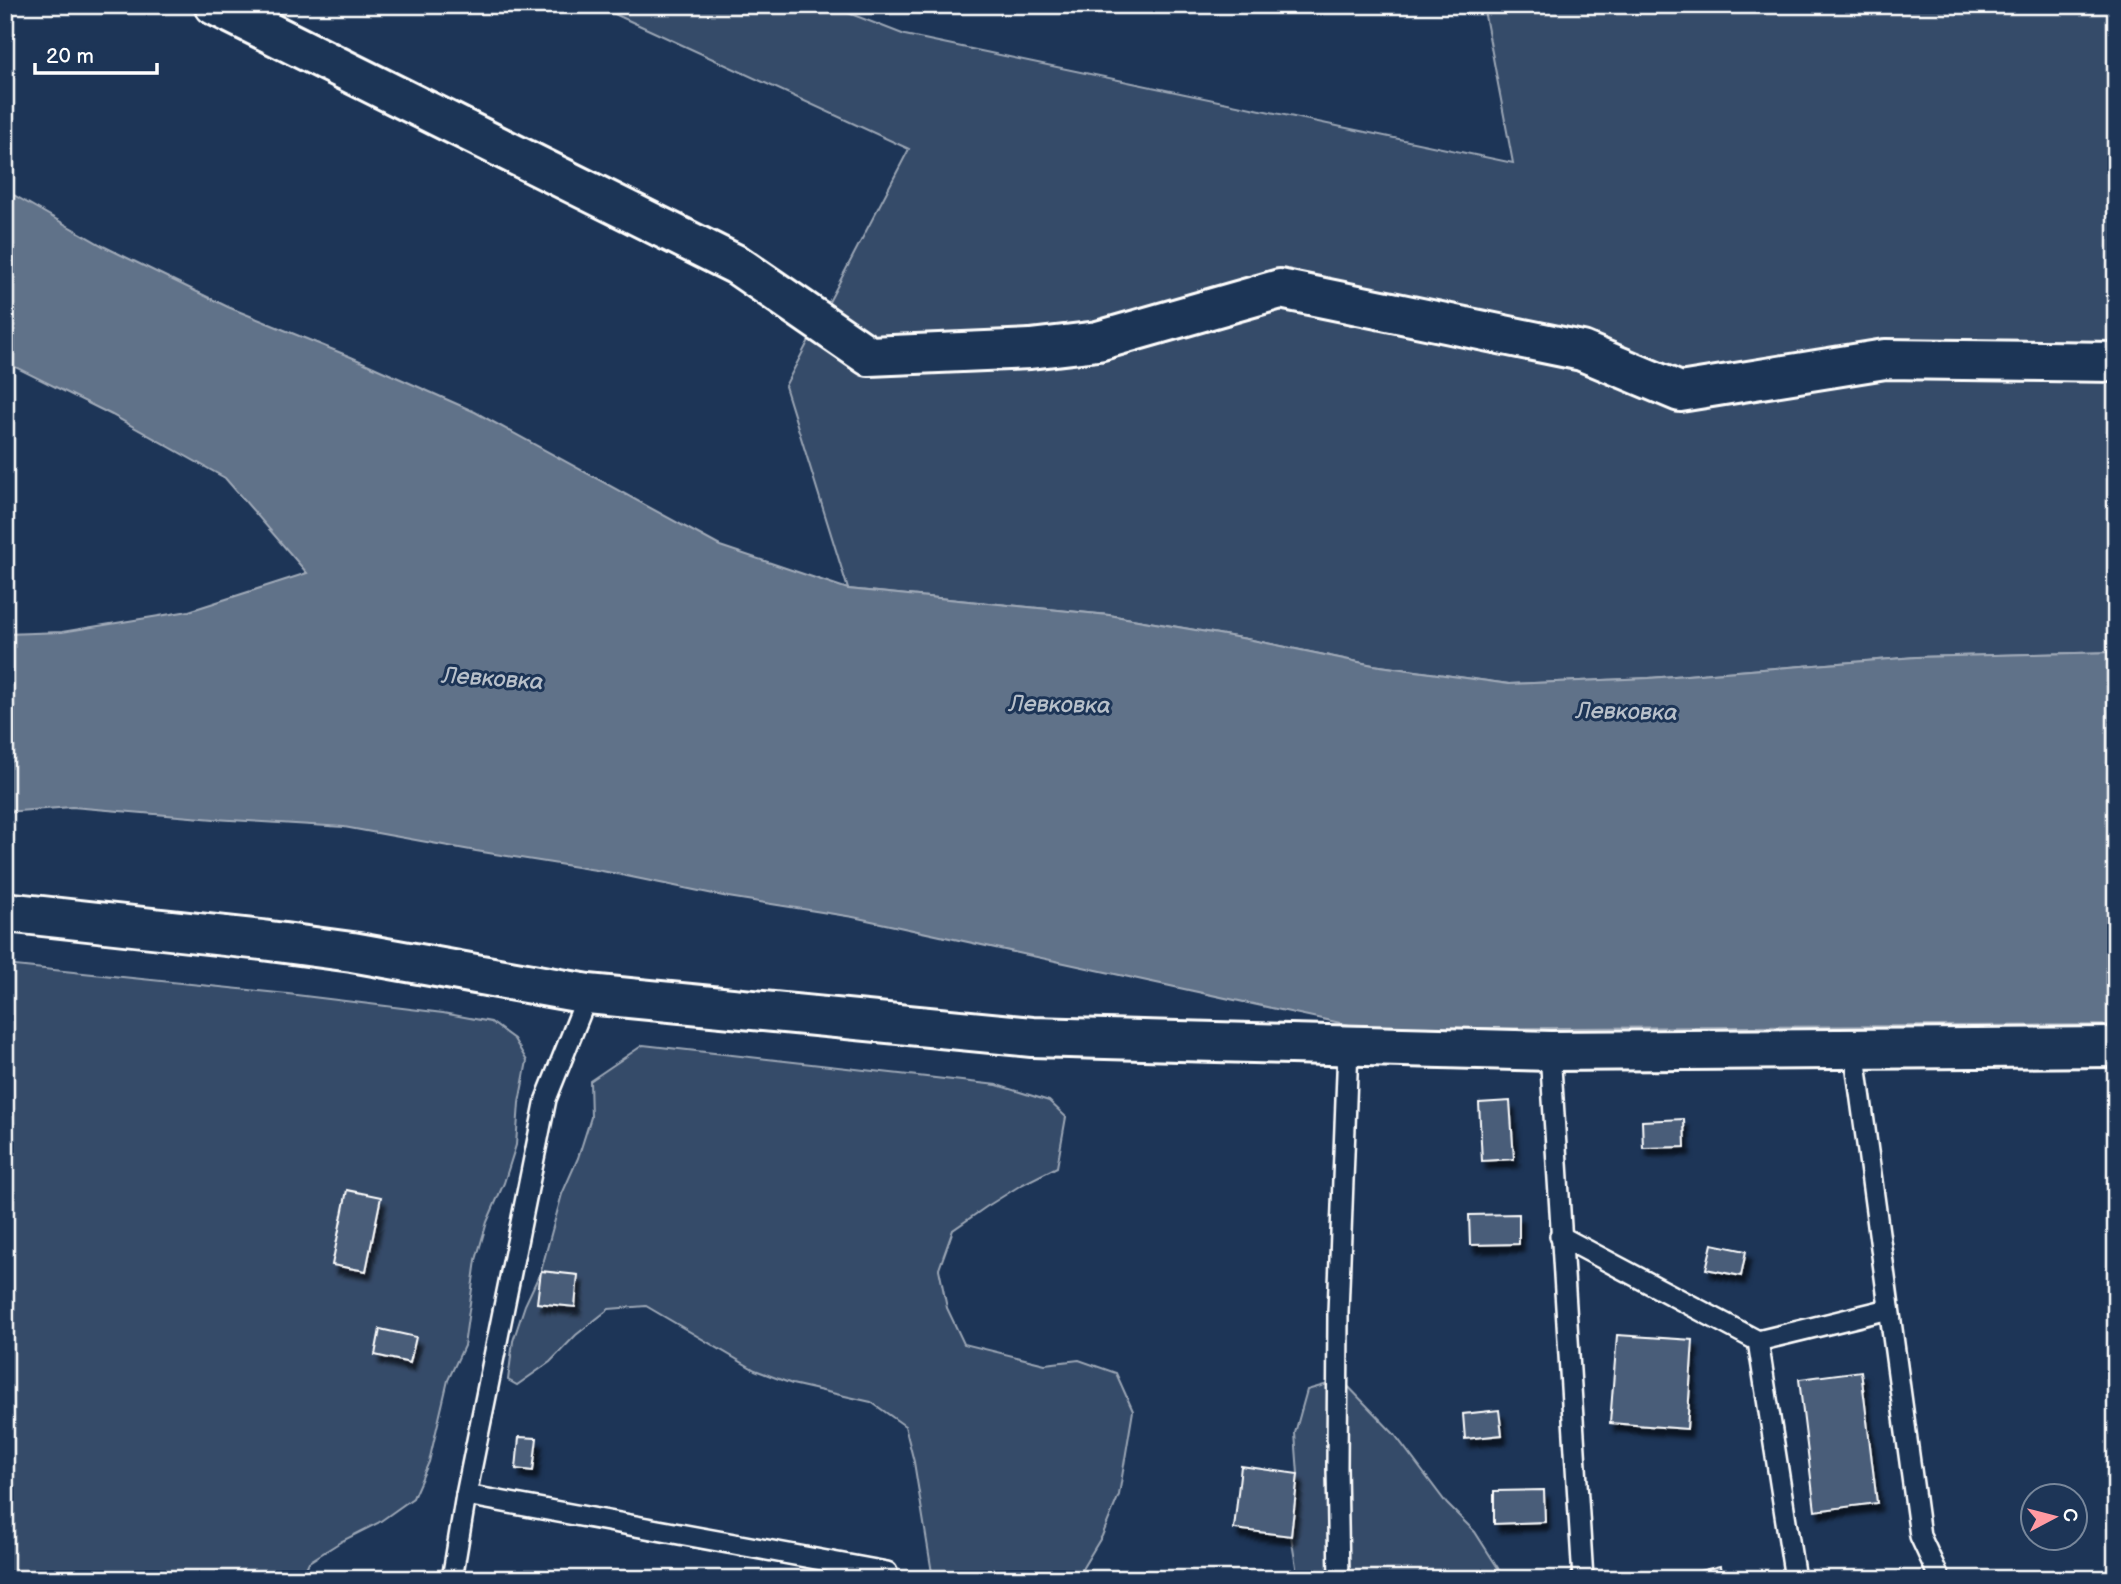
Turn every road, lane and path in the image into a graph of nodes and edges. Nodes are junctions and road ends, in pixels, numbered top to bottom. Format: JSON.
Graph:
{"nodes":[{"id":1,"x":214,"y":5,"type":"edge"},
{"id":2,"x":2116,"y":362,"type":"edge"},
{"id":3,"x":5,"y":912,"type":"edge"},
{"id":4,"x":588,"y":994,"type":"junction"},
{"id":5,"x":1348,"y":1047,"type":"junction"},
{"id":6,"x":2116,"y":1047,"type":"edge"},
{"id":7,"x":1854,"y":1048,"type":"junction"},
{"id":8,"x":1549,"y":1052,"type":"junction"},
{"id":9,"x":1560,"y":1236,"type":"junction"},
{"id":10,"x":1889,"y":1309,"type":"junction"},
{"id":11,"x":1758,"y":1342,"type":"junction"},
{"id":12,"x":466,"y":1495,"type":"junction"},
{"id":13,"x":887,"y":1572,"type":"dead end"},
{"id":14,"x":452,"y":1579,"type":"edge"},
{"id":15,"x":1339,"y":1579,"type":"edge"},
{"id":16,"x":1583,"y":1579,"type":"edge"},
{"id":17,"x":1795,"y":1579,"type":"edge"},
{"id":18,"x":1940,"y":1579,"type":"edge"}],
"edges":[{"from":1,"to":2,"type":"street"},
{"from":3,"to":4,"type":"street"},
{"from":4,"to":5,"type":"street"},
{"from":4,"to":12,"type":"lane"},
{"from":5,"to":8,"type":"street"},
{"from":5,"to":15,"type":"lane"},
{"from":6,"to":7,"type":"street"},
{"from":7,"to":8,"type":"street"},
{"from":7,"to":10,"type":"lane"},
{"from":8,"to":9,"type":"lane"},
{"from":9,"to":11,"type":"lane"},
{"from":9,"to":16,"type":"lane"},
{"from":10,"to":11,"type":"lane"},
{"from":10,"to":18,"type":"lane"},
{"from":11,"to":17,"type":"lane"},
{"from":12,"to":13,"type":"lane"},
{"from":12,"to":14,"type":"lane"}]}
